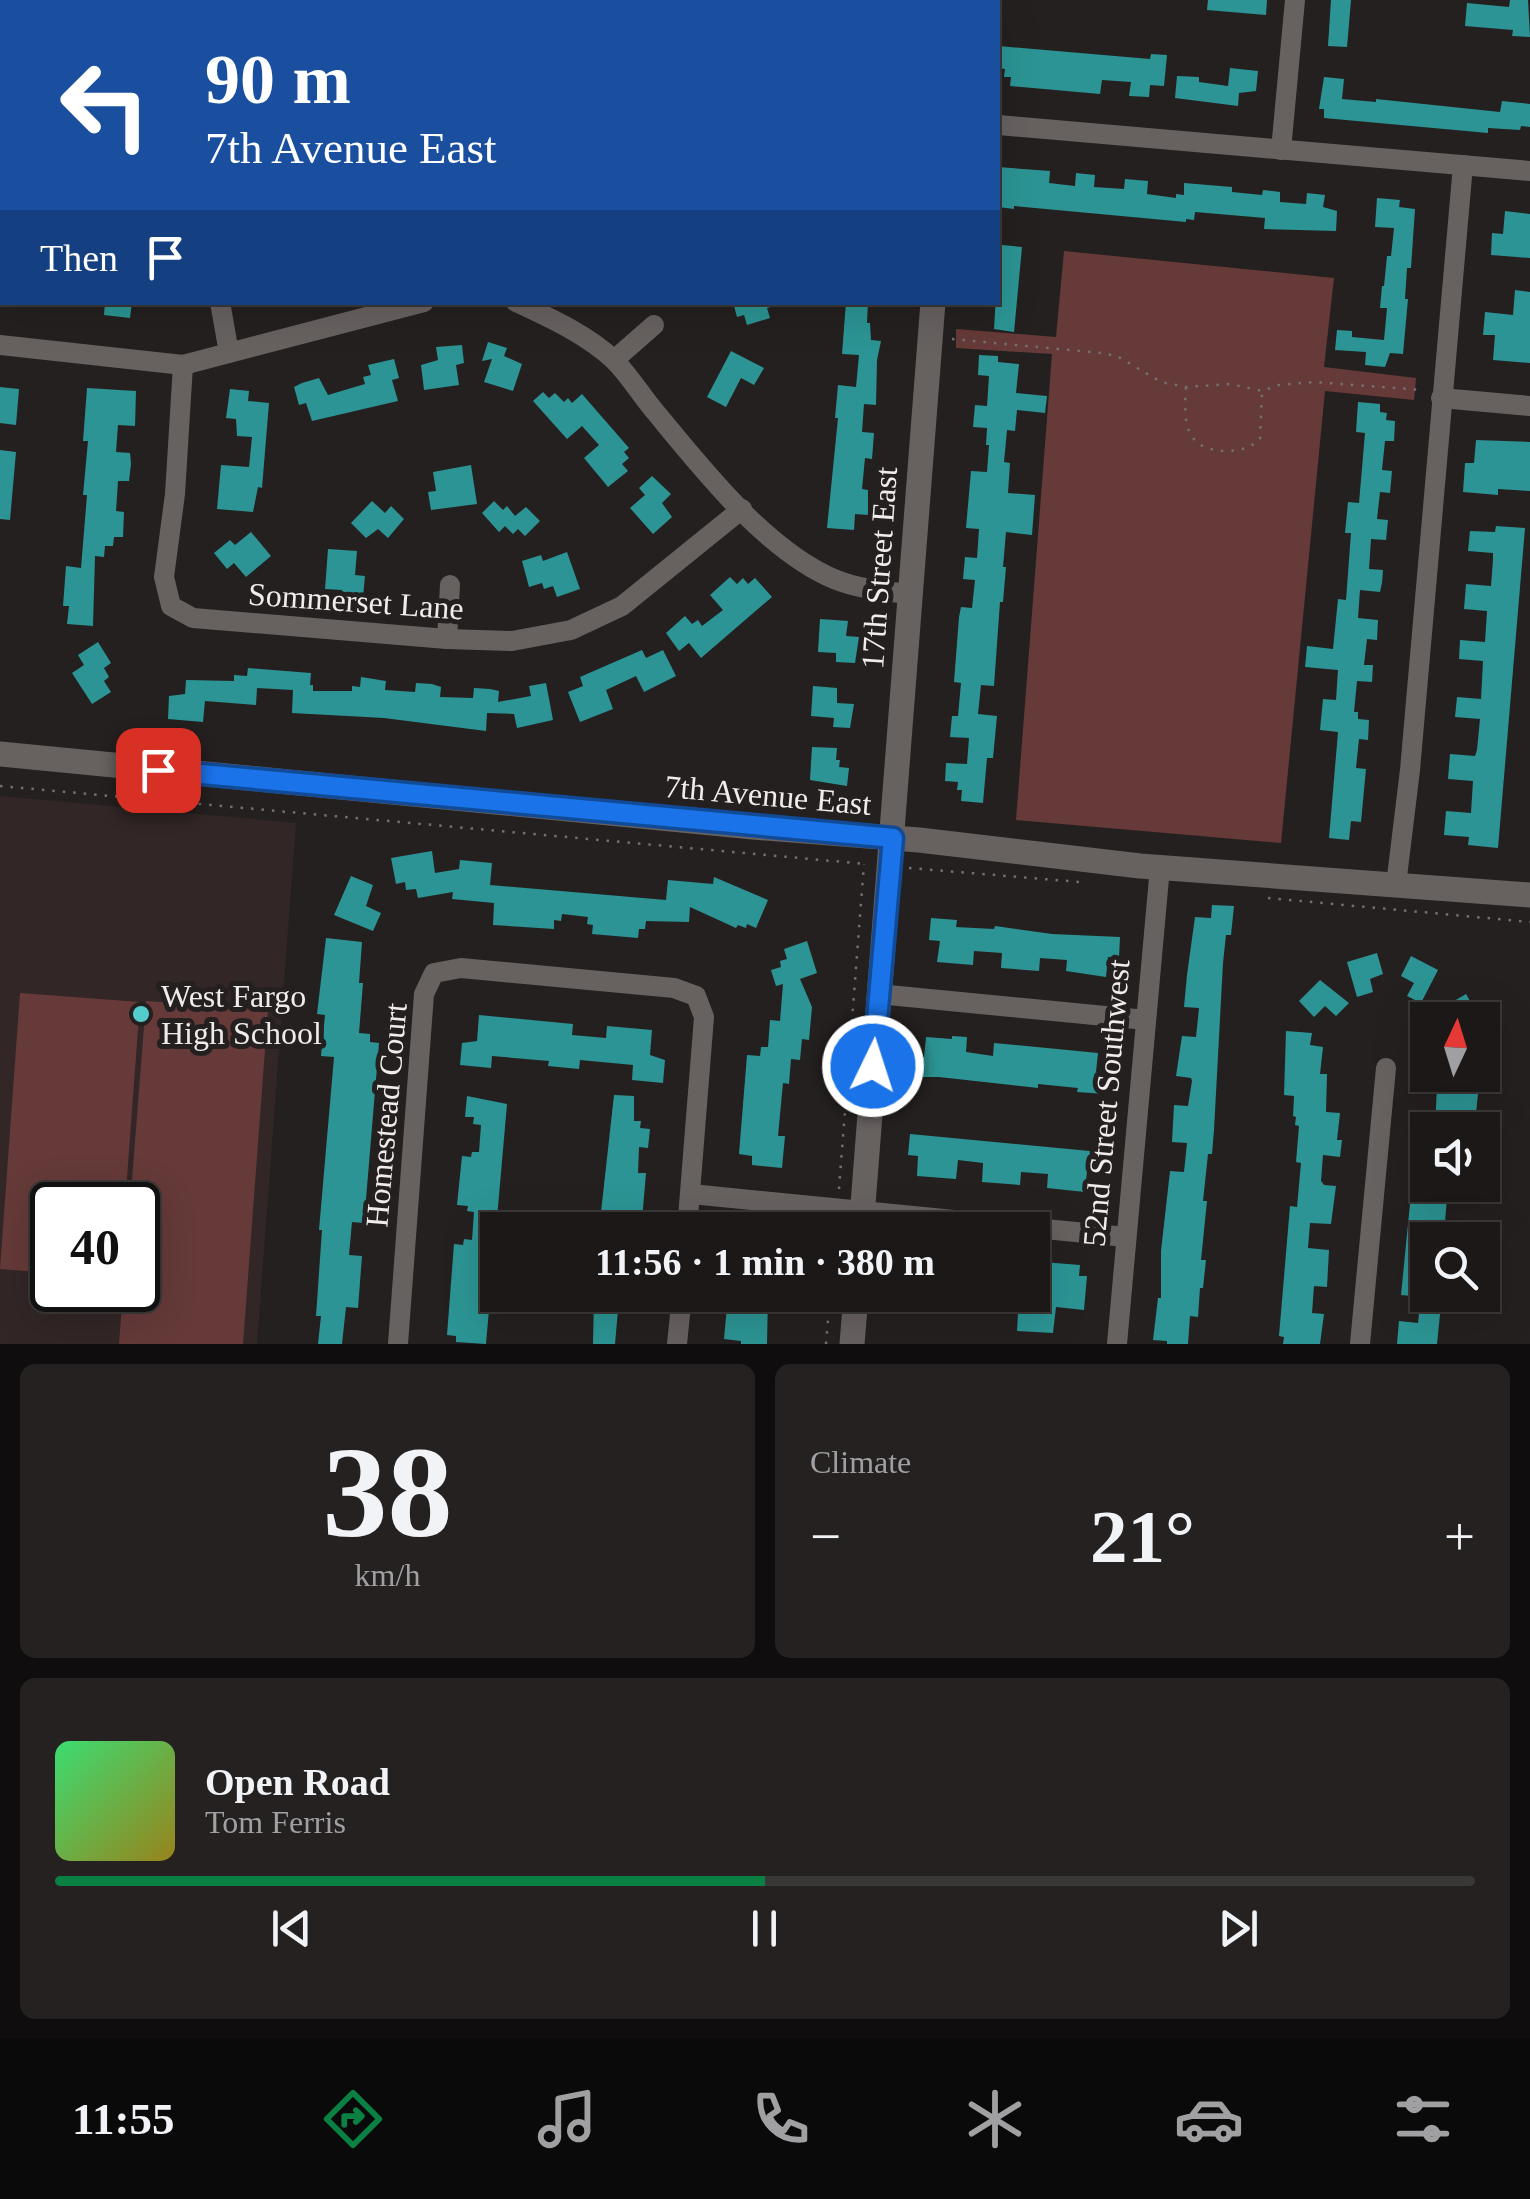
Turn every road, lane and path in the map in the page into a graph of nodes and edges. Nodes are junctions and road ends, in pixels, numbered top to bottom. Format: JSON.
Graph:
{"nodes":[{"id":1,"x":1295,"y":0,"type":"edge"},
{"id":2,"x":1000,"y":125,"type":"edge"},
{"id":3,"x":1282,"y":150,"type":"junction"},
{"id":4,"x":1463,"y":166,"type":"junction"},
{"id":5,"x":1530,"y":171,"type":"edge"},
{"id":6,"x":220,"y":305,"type":"edge"},
{"id":7,"x":412,"y":305,"type":"edge"},
{"id":8,"x":523,"y":305,"type":"edge"},
{"id":9,"x":933,"y":305,"type":"edge"},
{"id":10,"x":654,"y":325,"type":"dead end"},
{"id":11,"x":930,"y":338,"type":"junction"},
{"id":12,"x":0,"y":346,"type":"edge"},
{"id":13,"x":228,"y":352,"type":"junction"},
{"id":14,"x":614,"y":360,"type":"junction"},
{"id":15,"x":182,"y":365,"type":"junction"},
{"id":16,"x":1186,"y":387,"type":"junction"},
{"id":17,"x":1262,"y":392,"type":"junction"},
{"id":18,"x":1442,"y":398,"type":"junction"},
{"id":19,"x":1530,"y":406,"type":"edge"},
{"id":20,"x":742,"y":509,"type":"junction"},
{"id":21,"x":450,"y":585,"type":"dead end"},
{"id":22,"x":909,"y":594,"type":"junction"},
{"id":23,"x":447,"y":639,"type":"junction"},
{"id":24,"x":0,"y":754,"type":"edge"},
{"id":25,"x":0,"y":786,"type":"edge"},
{"id":26,"x":893,"y":838,"type":"junction"},
{"id":27,"x":877,"y":865,"type":"junction"},
{"id":28,"x":1160,"y":868,"type":"junction"},
{"id":29,"x":1083,"y":882,"type":"dead end"},
{"id":30,"x":1396,"y":885,"type":"junction"},
{"id":31,"x":1530,"y":895,"type":"edge"},
{"id":32,"x":1256,"y":897,"type":"dead end"},
{"id":33,"x":1530,"y":922,"type":"edge"},
{"id":34,"x":878,"y":994,"type":"junction"},
{"id":35,"x":1146,"y":1020,"type":"junction"},
{"id":36,"x":1386,"y":1068,"type":"dead end"},
{"id":37,"x":690,"y":1194,"type":"junction"},
{"id":38,"x":688,"y":1212,"type":"edge"},
{"id":39,"x":831,"y":1212,"type":"edge"},
{"id":40,"x":854,"y":1212,"type":"edge"},
{"id":41,"x":854,"y":1212,"type":"edge"},
{"id":42,"x":1050,"y":1231,"type":"edge"},
{"id":43,"x":1126,"y":1237,"type":"junction"},
{"id":44,"x":680,"y":1312,"type":"edge"},
{"id":45,"x":829,"y":1312,"type":"edge"},
{"id":46,"x":855,"y":1312,"type":"edge"},
{"id":47,"x":398,"y":1344,"type":"edge"},
{"id":48,"x":677,"y":1344,"type":"edge"},
{"id":49,"x":826,"y":1344,"type":"edge"},
{"id":50,"x":852,"y":1344,"type":"edge"},
{"id":51,"x":1117,"y":1344,"type":"edge"},
{"id":52,"x":1360,"y":1344,"type":"edge"}],
"edges":[{"from":1,"to":3,"type":"street"},
{"from":2,"to":3,"type":"street"},
{"from":3,"to":4,"type":"street"},
{"from":4,"to":5,"type":"street"},
{"from":4,"to":18,"type":"street"},
{"from":6,"to":13,"type":"street"},
{"from":7,"to":13,"type":"street"},
{"from":8,"to":14,"type":"street"},
{"from":9,"to":11,"type":"street","name":"17th Street East"},
{"from":10,"to":14,"type":"street"},
{"from":11,"to":16,"type":"path"},
{"from":11,"to":22,"type":"street","name":"17th Street East"},
{"from":12,"to":15,"type":"street"},
{"from":13,"to":15,"type":"street"},
{"from":14,"to":20,"type":"street"},
{"from":15,"to":23,"type":"street","name":"Sommerset Lane"},
{"from":16,"to":17,"type":"path"},
{"from":16,"to":17,"type":"path"},
{"from":17,"to":18,"type":"path"},
{"from":18,"to":19,"type":"street"},
{"from":18,"to":30,"type":"street"},
{"from":20,"to":22,"type":"street"},
{"from":20,"to":23,"type":"street","name":"Sommerset Lane"},
{"from":21,"to":23,"type":"street"},
{"from":22,"to":26,"type":"street","name":"17th Street East"},
{"from":24,"to":26,"type":"street","name":"7th Avenue East"},
{"from":25,"to":27,"type":"path"},
{"from":26,"to":27,"type":"street"},
{"from":26,"to":28,"type":"street","name":"7th Avenue East"},
{"from":27,"to":29,"type":"path"},
{"from":27,"to":34,"type":"street"},
{"from":27,"to":40,"type":"path"},
{"from":28,"to":30,"type":"street","name":"7th Avenue East"},
{"from":28,"to":35,"type":"street","name":"52nd Street Southwest"},
{"from":30,"to":31,"type":"street","name":"7th Avenue East"},
{"from":32,"to":33,"type":"path"},
{"from":34,"to":35,"type":"street"},
{"from":34,"to":41,"type":"street"},
{"from":35,"to":43,"type":"street","name":"52nd Street Southwest"},
{"from":36,"to":52,"type":"street"},
{"from":37,"to":38,"type":"street","name":"Homestead Court"},
{"from":37,"to":39,"type":"street"},
{"from":37,"to":47,"type":"street","name":"Homestead Court"},
{"from":42,"to":43,"type":"street"},
{"from":43,"to":51,"type":"street","name":"52nd Street Southwest"},
{"from":44,"to":48,"type":"street"},
{"from":45,"to":49,"type":"path"},
{"from":46,"to":50,"type":"street"}]}
